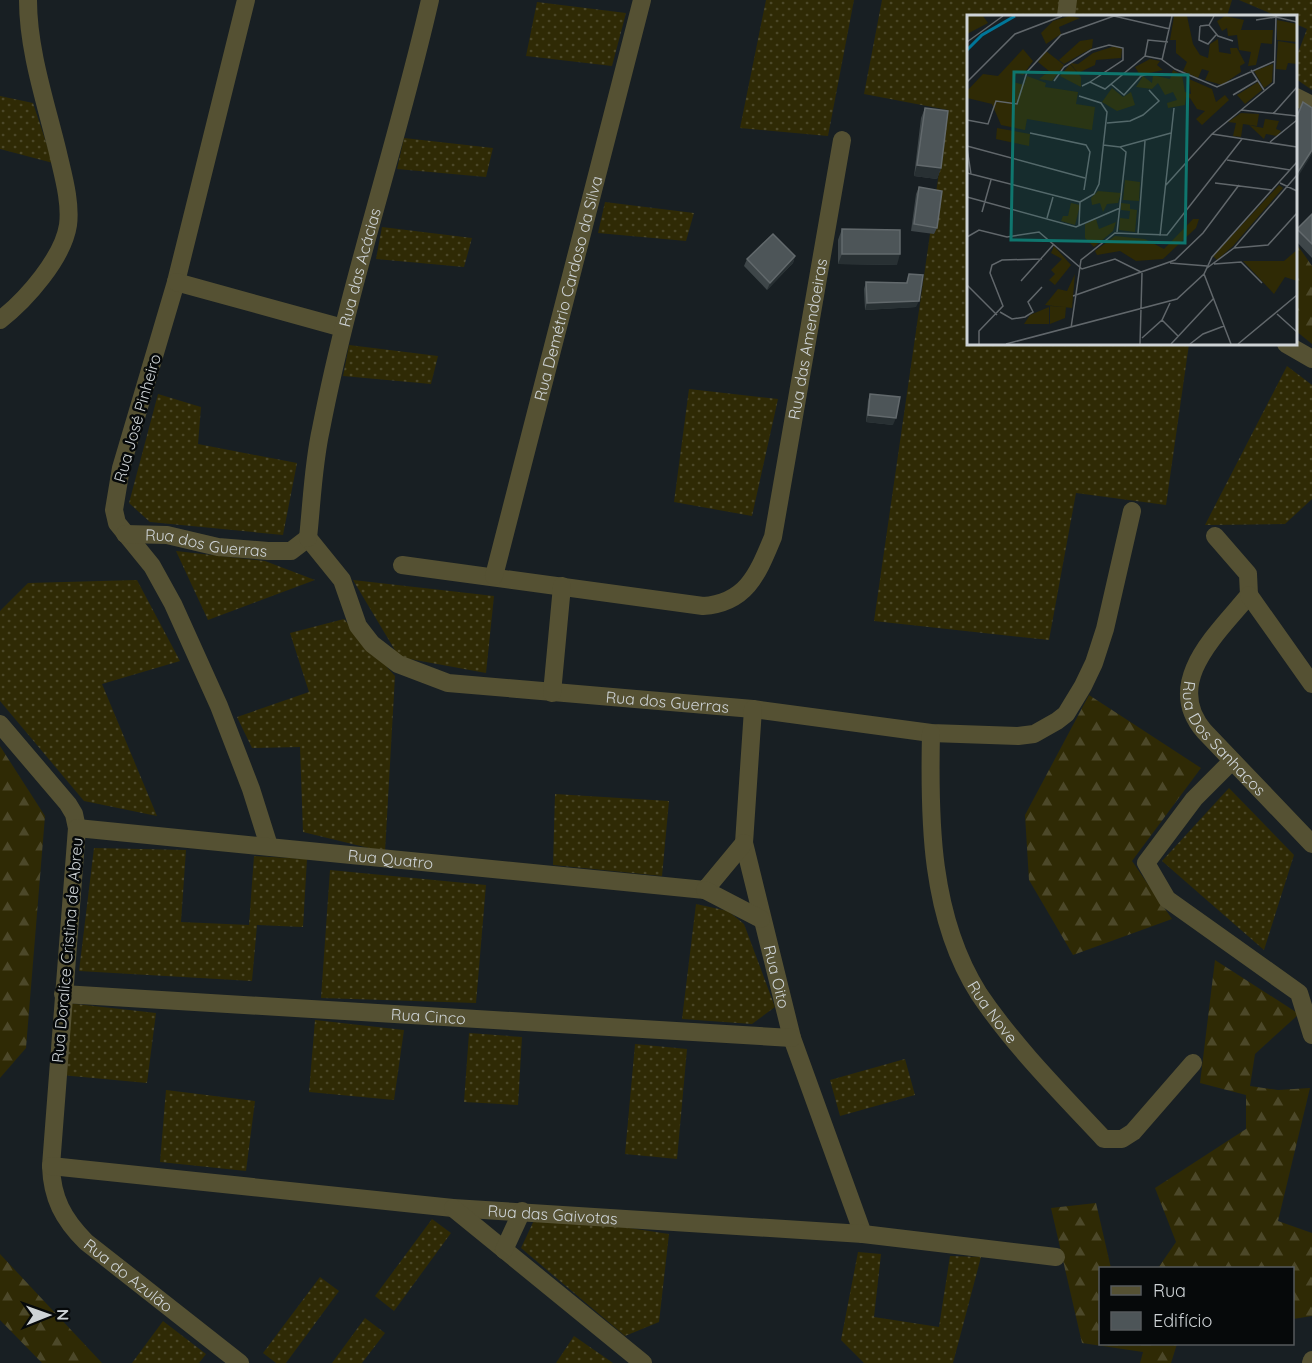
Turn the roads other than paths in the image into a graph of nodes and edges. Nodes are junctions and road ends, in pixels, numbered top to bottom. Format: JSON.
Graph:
{"nodes":[{"id":1,"x":28,"y":0,"type":"edge"},
{"id":2,"x":246,"y":0,"type":"edge"},
{"id":3,"x":430,"y":0,"type":"edge"},
{"id":4,"x":642,"y":0,"type":"edge"},
{"id":5,"x":1068,"y":0,"type":"edge"},
{"id":6,"x":1066,"y":15,"type":"edge"},
{"id":7,"x":1297,"y":98,"type":"edge"},
{"id":8,"x":1312,"y":105,"type":"edge"},
{"id":9,"x":842,"y":140,"type":"dead end"},
{"id":10,"x":176,"y":282,"type":"junction"},
{"id":11,"x":0,"y":320,"type":"edge"},
{"id":12,"x":343,"y":328,"type":"junction"},
{"id":13,"x":1288,"y":345,"type":"edge"},
{"id":14,"x":1312,"y":359,"type":"edge"},
{"id":15,"x":1132,"y":511,"type":"dead end"},
{"id":16,"x":125,"y":534,"type":"junction"},
{"id":17,"x":1215,"y":536,"type":"dead end"},
{"id":18,"x":308,"y":538,"type":"junction"},
{"id":19,"x":402,"y":565,"type":"dead end"},
{"id":20,"x":494,"y":576,"type":"junction"},
{"id":21,"x":562,"y":586,"type":"junction"},
{"id":22,"x":1249,"y":596,"type":"junction"},
{"id":23,"x":1312,"y":684,"type":"edge"},
{"id":24,"x":552,"y":693,"type":"junction"},
{"id":25,"x":753,"y":709,"type":"junction"},
{"id":26,"x":0,"y":724,"type":"edge"},
{"id":27,"x":931,"y":733,"type":"junction"},
{"id":28,"x":1232,"y":761,"type":"junction"},
{"id":29,"x":77,"y":828,"type":"junction"},
{"id":30,"x":744,"y":843,"type":"junction"},
{"id":31,"x":1312,"y":844,"type":"edge"},
{"id":32,"x":269,"y":846,"type":"junction"},
{"id":33,"x":705,"y":890,"type":"junction"},
{"id":34,"x":761,"y":919,"type":"junction"},
{"id":35,"x":63,"y":994,"type":"junction"},
{"id":36,"x":1312,"y":1035,"type":"edge"},
{"id":37,"x":792,"y":1038,"type":"junction"},
{"id":38,"x":1193,"y":1063,"type":"dead end"},
{"id":39,"x":51,"y":1166,"type":"junction"},
{"id":40,"x":453,"y":1208,"type":"junction"},
{"id":41,"x":522,"y":1210,"type":"junction"},
{"id":42,"x":863,"y":1234,"type":"junction"},
{"id":43,"x":504,"y":1250,"type":"junction"},
{"id":44,"x":1056,"y":1257,"type":"dead end"},
{"id":45,"x":240,"y":1363,"type":"edge"},
{"id":46,"x":643,"y":1363,"type":"edge"}],
"edges":[{"from":1,"to":11,"type":"street"},
{"from":2,"to":10,"type":"street","name":"Rua José Pinheiro"},
{"from":3,"to":12,"type":"street","name":"Rua das Acácias"},
{"from":4,"to":20,"type":"street","name":"Rua Demétrio Cardoso da Silva"},
{"from":5,"to":6,"type":"street"},
{"from":7,"to":8,"type":"street"},
{"from":9,"to":21,"type":"street","name":"Rua das Amendoeiras"},
{"from":10,"to":12,"type":"street"},
{"from":10,"to":16,"type":"street","name":"Rua José Pinheiro"},
{"from":12,"to":18,"type":"street","name":"Rua das Acácias"},
{"from":13,"to":14,"type":"street"},
{"from":15,"to":27,"type":"street","name":"Rua dos Guerras"},
{"from":16,"to":18,"type":"street","name":"Rua dos Guerras"},
{"from":16,"to":32,"type":"street","name":"Rua José Pinheiro"},
{"from":17,"to":22,"type":"street"},
{"from":18,"to":24,"type":"street","name":"Rua dos Guerras"},
{"from":19,"to":20,"type":"street","name":"Rua das Amendoeiras"},
{"from":20,"to":21,"type":"street","name":"Rua das Amendoeiras"},
{"from":21,"to":24,"type":"street"},
{"from":22,"to":23,"type":"street"},
{"from":22,"to":28,"type":"street","name":"Rua Dos Sanhaços"},
{"from":24,"to":25,"type":"street","name":"Rua dos Guerras"},
{"from":25,"to":27,"type":"street","name":"Rua dos Guerras"},
{"from":25,"to":30,"type":"street","name":"Rua Oito"},
{"from":26,"to":29,"type":"street","name":"Rua Doralice Cristina de Abreu"},
{"from":27,"to":38,"type":"street","name":"Rua Nove"},
{"from":28,"to":31,"type":"street","name":"Rua Dos Sanhaços"},
{"from":28,"to":36,"type":"street"},
{"from":29,"to":32,"type":"street","name":"Rua Quatro"},
{"from":29,"to":35,"type":"street","name":"Rua Doralice Cristina de Abreu"},
{"from":30,"to":33,"type":"street"},
{"from":30,"to":34,"type":"street","name":"Rua Oito"},
{"from":32,"to":33,"type":"street","name":"Rua Quatro"},
{"from":33,"to":34,"type":"street","name":"Rua Quatro"},
{"from":34,"to":37,"type":"street","name":"Rua Oito"},
{"from":35,"to":37,"type":"street","name":"Rua Cinco"},
{"from":35,"to":39,"type":"street","name":"Rua Doralice Cristina de Abreu"},
{"from":37,"to":42,"type":"street","name":"Rua Oito"},
{"from":39,"to":40,"type":"street","name":"Rua das Gaivotas"},
{"from":39,"to":45,"type":"street","name":"Rua do Azulão"},
{"from":40,"to":41,"type":"street","name":"Rua das Gaivotas"},
{"from":40,"to":43,"type":"street"},
{"from":41,"to":42,"type":"street","name":"Rua das Gaivotas"},
{"from":41,"to":43,"type":"street"},
{"from":42,"to":44,"type":"street","name":"Rua das Gaivotas"},
{"from":43,"to":46,"type":"street"}]}
